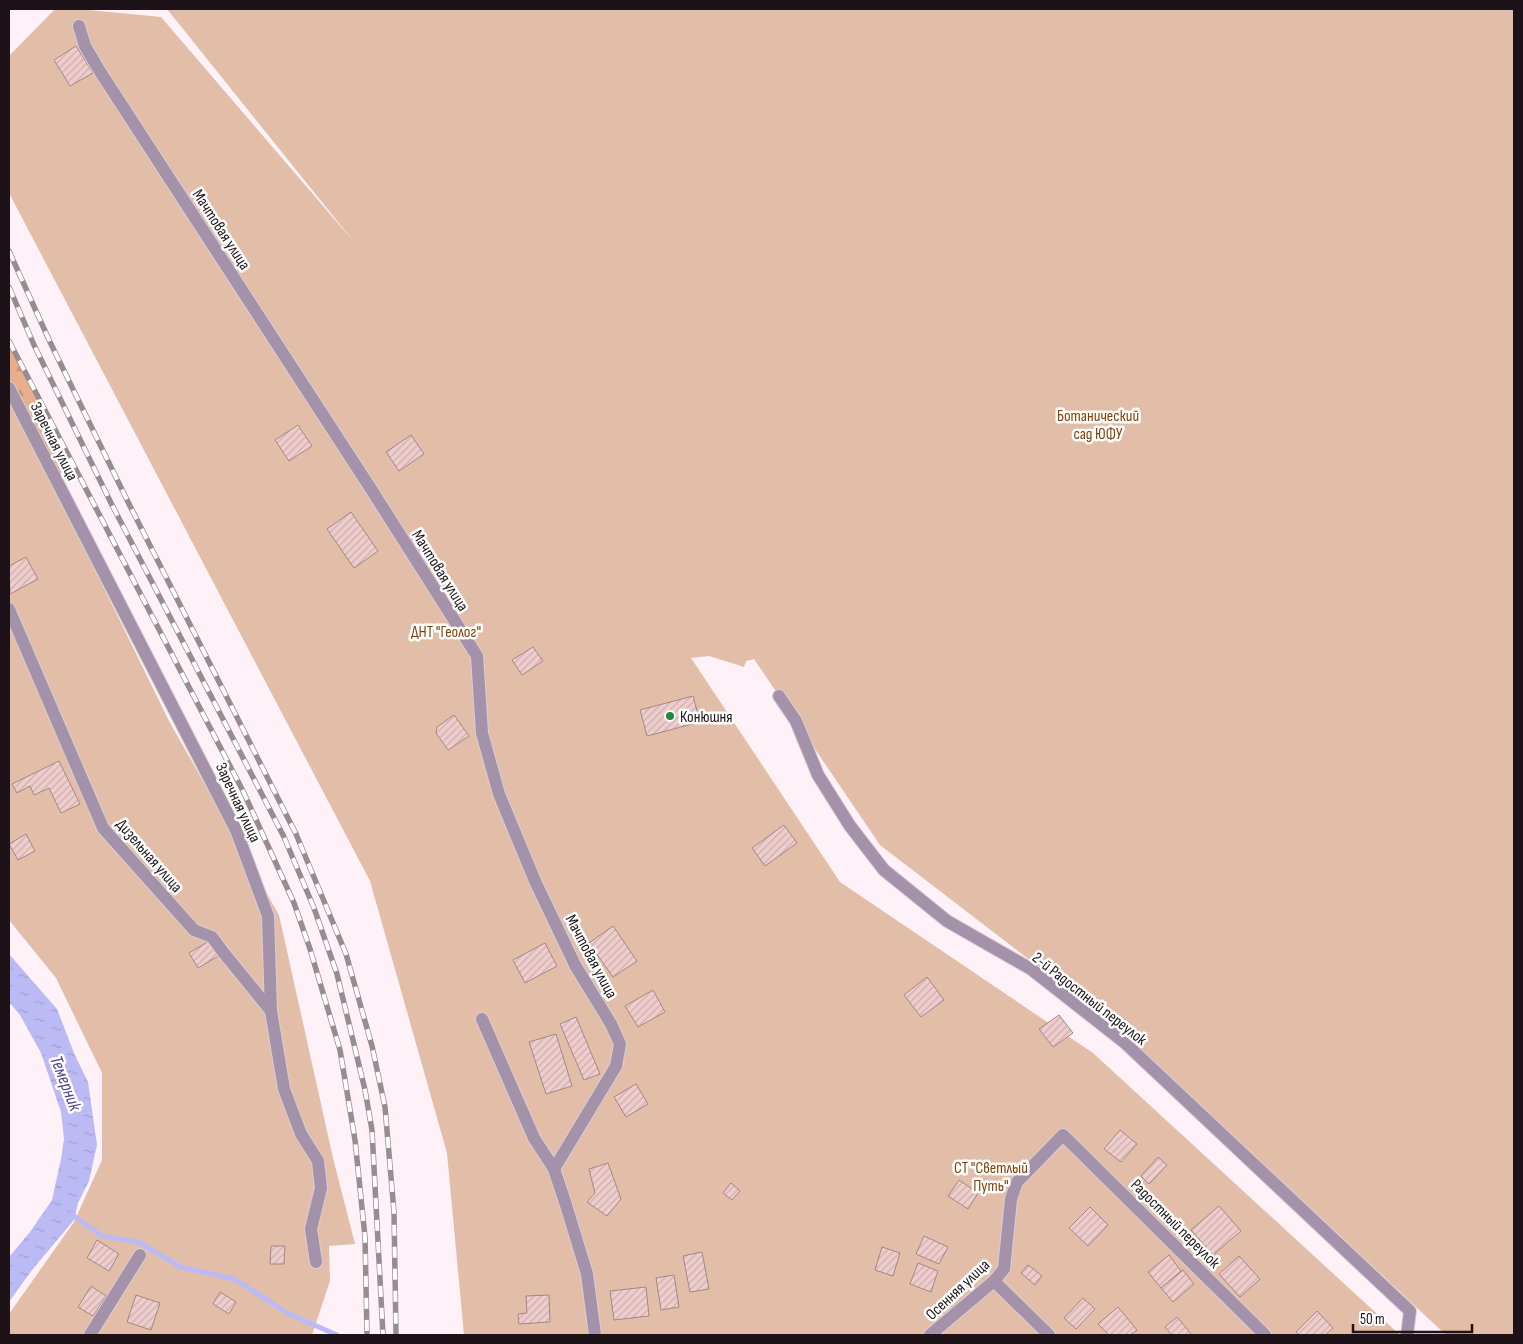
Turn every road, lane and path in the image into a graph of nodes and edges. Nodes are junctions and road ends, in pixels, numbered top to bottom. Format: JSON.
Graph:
{"nodes":[{"id":1,"x":79,"y":26,"type":"dead end"},
{"id":2,"x":9,"y":388,"type":"edge"},
{"id":3,"x":9,"y":608,"type":"edge"},
{"id":4,"x":779,"y":696,"type":"dead end"},
{"id":5,"x":271,"y":1011,"type":"junction"},
{"id":6,"x":482,"y":1018,"type":"dead end"},
{"id":7,"x":1063,"y":1135,"type":"joint"},
{"id":8,"x":554,"y":1169,"type":"junction"},
{"id":9,"x":140,"y":1255,"type":"dead end"},
{"id":10,"x":316,"y":1262,"type":"dead end"},
{"id":11,"x":994,"y":1281,"type":"junction"},
{"id":12,"x":90,"y":1335,"type":"edge"},
{"id":13,"x":595,"y":1335,"type":"edge"},
{"id":14,"x":930,"y":1335,"type":"edge"},
{"id":15,"x":1049,"y":1335,"type":"edge"},
{"id":16,"x":1265,"y":1335,"type":"edge"},
{"id":17,"x":1407,"y":1335,"type":"edge"}],
"edges":[{"from":1,"to":8,"type":"street","name":"Мачтовая улица"},
{"from":2,"to":5,"type":"street","name":"Заречная улица"},
{"from":3,"to":5,"type":"street","name":"Дизельная улица"},
{"from":4,"to":17,"type":"street","name":"2-й Радостный переулок"},
{"from":5,"to":10,"type":"street","name":"Заречная улица"},
{"from":6,"to":8,"type":"street"},
{"from":7,"to":11,"type":"street","name":"Осенняя улица"},
{"from":7,"to":16,"type":"street","name":"Радостный переулок"},
{"from":8,"to":13,"type":"street"},
{"from":9,"to":12,"type":"street"},
{"from":11,"to":14,"type":"street","name":"Осенняя улица"},
{"from":11,"to":15,"type":"street"}]}
